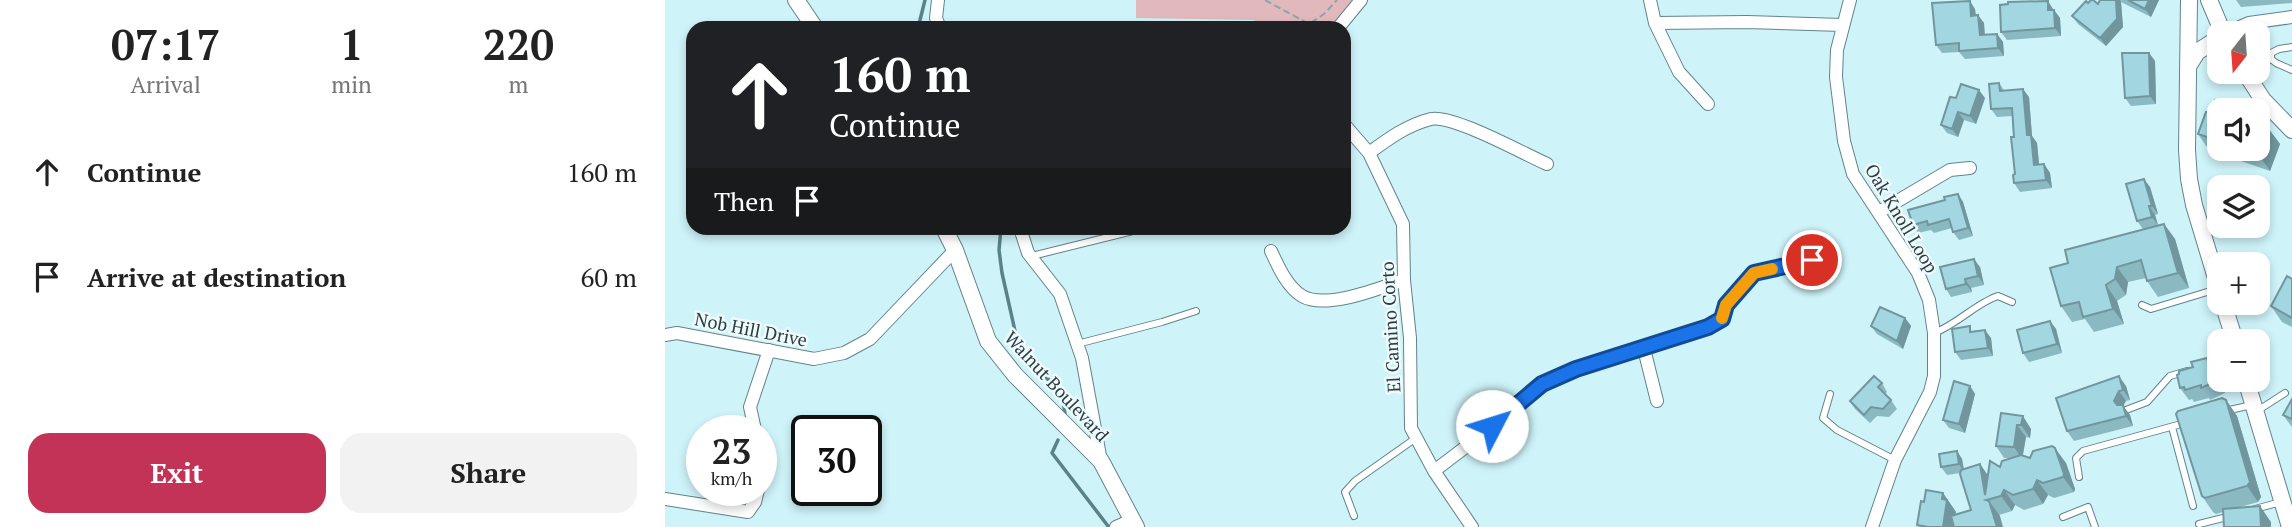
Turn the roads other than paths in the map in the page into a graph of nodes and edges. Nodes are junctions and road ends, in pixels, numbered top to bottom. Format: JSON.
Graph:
{"nodes":[{"id":1,"x":796,"y":0,"type":"edge"},
{"id":2,"x":939,"y":0,"type":"edge"},
{"id":3,"x":1361,"y":0,"type":"edge"},
{"id":4,"x":1650,"y":0,"type":"edge"},
{"id":5,"x":1850,"y":0,"type":"edge"},
{"id":6,"x":2189,"y":0,"type":"edge"},
{"id":7,"x":2209,"y":0,"type":"edge"},
{"id":8,"x":2292,"y":17,"type":"edge"},
{"id":9,"x":810,"y":21,"type":"edge"},
{"id":10,"x":937,"y":21,"type":"edge"},
{"id":11,"x":1344,"y":21,"type":"edge"},
{"id":12,"x":2219,"y":21,"type":"edge"},
{"id":13,"x":2263,"y":21,"type":"edge"},
{"id":14,"x":1655,"y":23,"type":"junction"},
{"id":15,"x":1842,"y":24,"type":"junction"},
{"id":16,"x":2207,"y":46,"type":"edge"},
{"id":17,"x":2292,"y":47,"type":"edge"},
{"id":18,"x":2271,"y":59,"type":"joint"},
{"id":19,"x":2189,"y":65,"type":"junction"},
{"id":20,"x":2292,"y":70,"type":"edge"},
{"id":21,"x":2255,"y":84,"type":"edge"},
{"id":22,"x":1708,"y":104,"type":"dead end"},
{"id":23,"x":2292,"y":130,"type":"edge"},
{"id":24,"x":1351,"y":132,"type":"edge"},
{"id":25,"x":1369,"y":153,"type":"junction"},
{"id":26,"x":1547,"y":164,"type":"dead end"},
{"id":27,"x":1970,"y":168,"type":"dead end"},
{"id":28,"x":1879,"y":212,"type":"junction"},
{"id":29,"x":947,"y":235,"type":"edge"},
{"id":30,"x":1022,"y":235,"type":"edge"},
{"id":31,"x":1116,"y":235,"type":"edge"},
{"id":32,"x":955,"y":250,"type":"junction"},
{"id":33,"x":1271,"y":251,"type":"dead end"},
{"id":34,"x":2209,"y":252,"type":"edge"},
{"id":35,"x":1030,"y":256,"type":"junction"},
{"id":36,"x":1825,"y":278,"type":"dead end"},
{"id":37,"x":1404,"y":280,"type":"junction"},
{"id":38,"x":2207,"y":292,"type":"edge"},
{"id":39,"x":2012,"y":302,"type":"dead end"},
{"id":40,"x":1726,"y":305,"type":"joint"},
{"id":41,"x":2143,"y":305,"type":"dead end"},
{"id":42,"x":1196,"y":310,"type":"dead end"},
{"id":43,"x":1934,"y":333,"type":"junction"},
{"id":44,"x":665,"y":335,"type":"edge"},
{"id":45,"x":1077,"y":344,"type":"junction"},
{"id":46,"x":1644,"y":349,"type":"junction"},
{"id":47,"x":769,"y":350,"type":"junction"},
{"id":48,"x":2195,"y":369,"type":"edge"},
{"id":49,"x":2250,"y":392,"type":"edge"},
{"id":50,"x":2285,"y":393,"type":"dead end"},
{"id":51,"x":1831,"y":394,"type":"dead end"},
{"id":52,"x":1657,"y":401,"type":"dead end"},
{"id":53,"x":2255,"y":408,"type":"junction"},
{"id":54,"x":2126,"y":410,"type":"edge"},
{"id":55,"x":2219,"y":413,"type":"edge"},
{"id":56,"x":752,"y":415,"type":"edge"},
{"id":57,"x":2197,"y":419,"type":"edge"},
{"id":58,"x":2172,"y":427,"type":"junction"},
{"id":59,"x":1416,"y":438,"type":"junction"},
{"id":60,"x":1895,"y":460,"type":"junction"},
{"id":61,"x":1101,"y":461,"type":"junction"},
{"id":62,"x":1434,"y":471,"type":"junction"},
{"id":63,"x":2079,"y":477,"type":"dead end"},
{"id":64,"x":665,"y":499,"type":"edge"},
{"id":65,"x":2284,"y":501,"type":"junction"},
{"id":66,"x":686,"y":502,"type":"edge"},
{"id":67,"x":710,"y":506,"type":"edge"},
{"id":68,"x":752,"y":506,"type":"edge"},
{"id":69,"x":2193,"y":506,"type":"dead end"},
{"id":70,"x":2247,"y":511,"type":"edge"},
{"id":71,"x":2235,"y":514,"type":"edge"},
{"id":72,"x":1354,"y":516,"type":"dead end"},
{"id":73,"x":2063,"y":517,"type":"dead end"},
{"id":74,"x":1134,"y":524,"type":"edge"},
{"id":75,"x":2199,"y":524,"type":"dead end"},
{"id":76,"x":1116,"y":527,"type":"edge"},
{"id":77,"x":1472,"y":527,"type":"edge"},
{"id":78,"x":1872,"y":527,"type":"edge"},
{"id":79,"x":2095,"y":527,"type":"edge"},
{"id":80,"x":2290,"y":527,"type":"edge"}],
"edges":[{"from":1,"to":9,"type":"street"},
{"from":2,"to":10,"type":"street"},
{"from":3,"to":11,"type":"street"},
{"from":4,"to":14,"type":"street"},
{"from":5,"to":15,"type":"street","name":"Oak Knoll Loop"},
{"from":6,"to":19,"type":"street"},
{"from":7,"to":12,"type":"street"},
{"from":8,"to":13,"type":"street"},
{"from":14,"to":15,"type":"street"},
{"from":14,"to":22,"type":"street"},
{"from":15,"to":28,"type":"street","name":"Oak Knoll Loop"},
{"from":16,"to":19,"type":"street"},
{"from":17,"to":18,"type":"lane"},
{"from":18,"to":20,"type":"lane"},
{"from":19,"to":34,"type":"street"},
{"from":21,"to":23,"type":"street"},
{"from":24,"to":25,"type":"street","name":"El Camino Corto"},
{"from":25,"to":26,"type":"street"},
{"from":25,"to":37,"type":"street","name":"El Camino Corto"},
{"from":27,"to":28,"type":"street"},
{"from":28,"to":43,"type":"street","name":"Oak Knoll Loop"},
{"from":29,"to":32,"type":"street","name":"Walnut Boulevard"},
{"from":30,"to":35,"type":"street"},
{"from":31,"to":35,"type":"lane"},
{"from":32,"to":47,"type":"street","name":"Nob Hill Drive"},
{"from":32,"to":61,"type":"street","name":"Walnut Boulevard"},
{"from":33,"to":37,"type":"street"},
{"from":35,"to":45,"type":"street"},
{"from":36,"to":40,"type":"lane"},
{"from":37,"to":59,"type":"street","name":"El Camino Corto"},
{"from":38,"to":41,"type":"lane"},
{"from":39,"to":43,"type":"lane"},
{"from":40,"to":46,"type":"street"},
{"from":42,"to":45,"type":"lane"},
{"from":43,"to":60,"type":"street","name":"Oak Knoll Loop"},
{"from":44,"to":47,"type":"street","name":"Nob Hill Drive"},
{"from":45,"to":61,"type":"street"},
{"from":46,"to":52,"type":"street"},
{"from":46,"to":62,"type":"street"},
{"from":47,"to":56,"type":"street"},
{"from":48,"to":54,"type":"lane"},
{"from":49,"to":53,"type":"street"},
{"from":50,"to":53,"type":"lane"},
{"from":51,"to":60,"type":"lane"},
{"from":53,"to":55,"type":"lane"},
{"from":53,"to":65,"type":"street"},
{"from":57,"to":58,"type":"lane"},
{"from":58,"to":63,"type":"lane"},
{"from":58,"to":69,"type":"lane"},
{"from":59,"to":62,"type":"street","name":"El Camino Corto"},
{"from":59,"to":72,"type":"lane"},
{"from":60,"to":78,"type":"street","name":"Oak Knoll Loop"},
{"from":61,"to":74,"type":"street","name":"Walnut Boulevard"},
{"from":62,"to":77,"type":"street","name":"El Camino Corto"},
{"from":64,"to":66,"type":"street"},
{"from":65,"to":70,"type":"lane"},
{"from":65,"to":80,"type":"street"},
{"from":67,"to":68,"type":"street"},
{"from":71,"to":75,"type":"lane"},
{"from":73,"to":79,"type":"lane"},
{"from":74,"to":76,"type":"street"}]}
